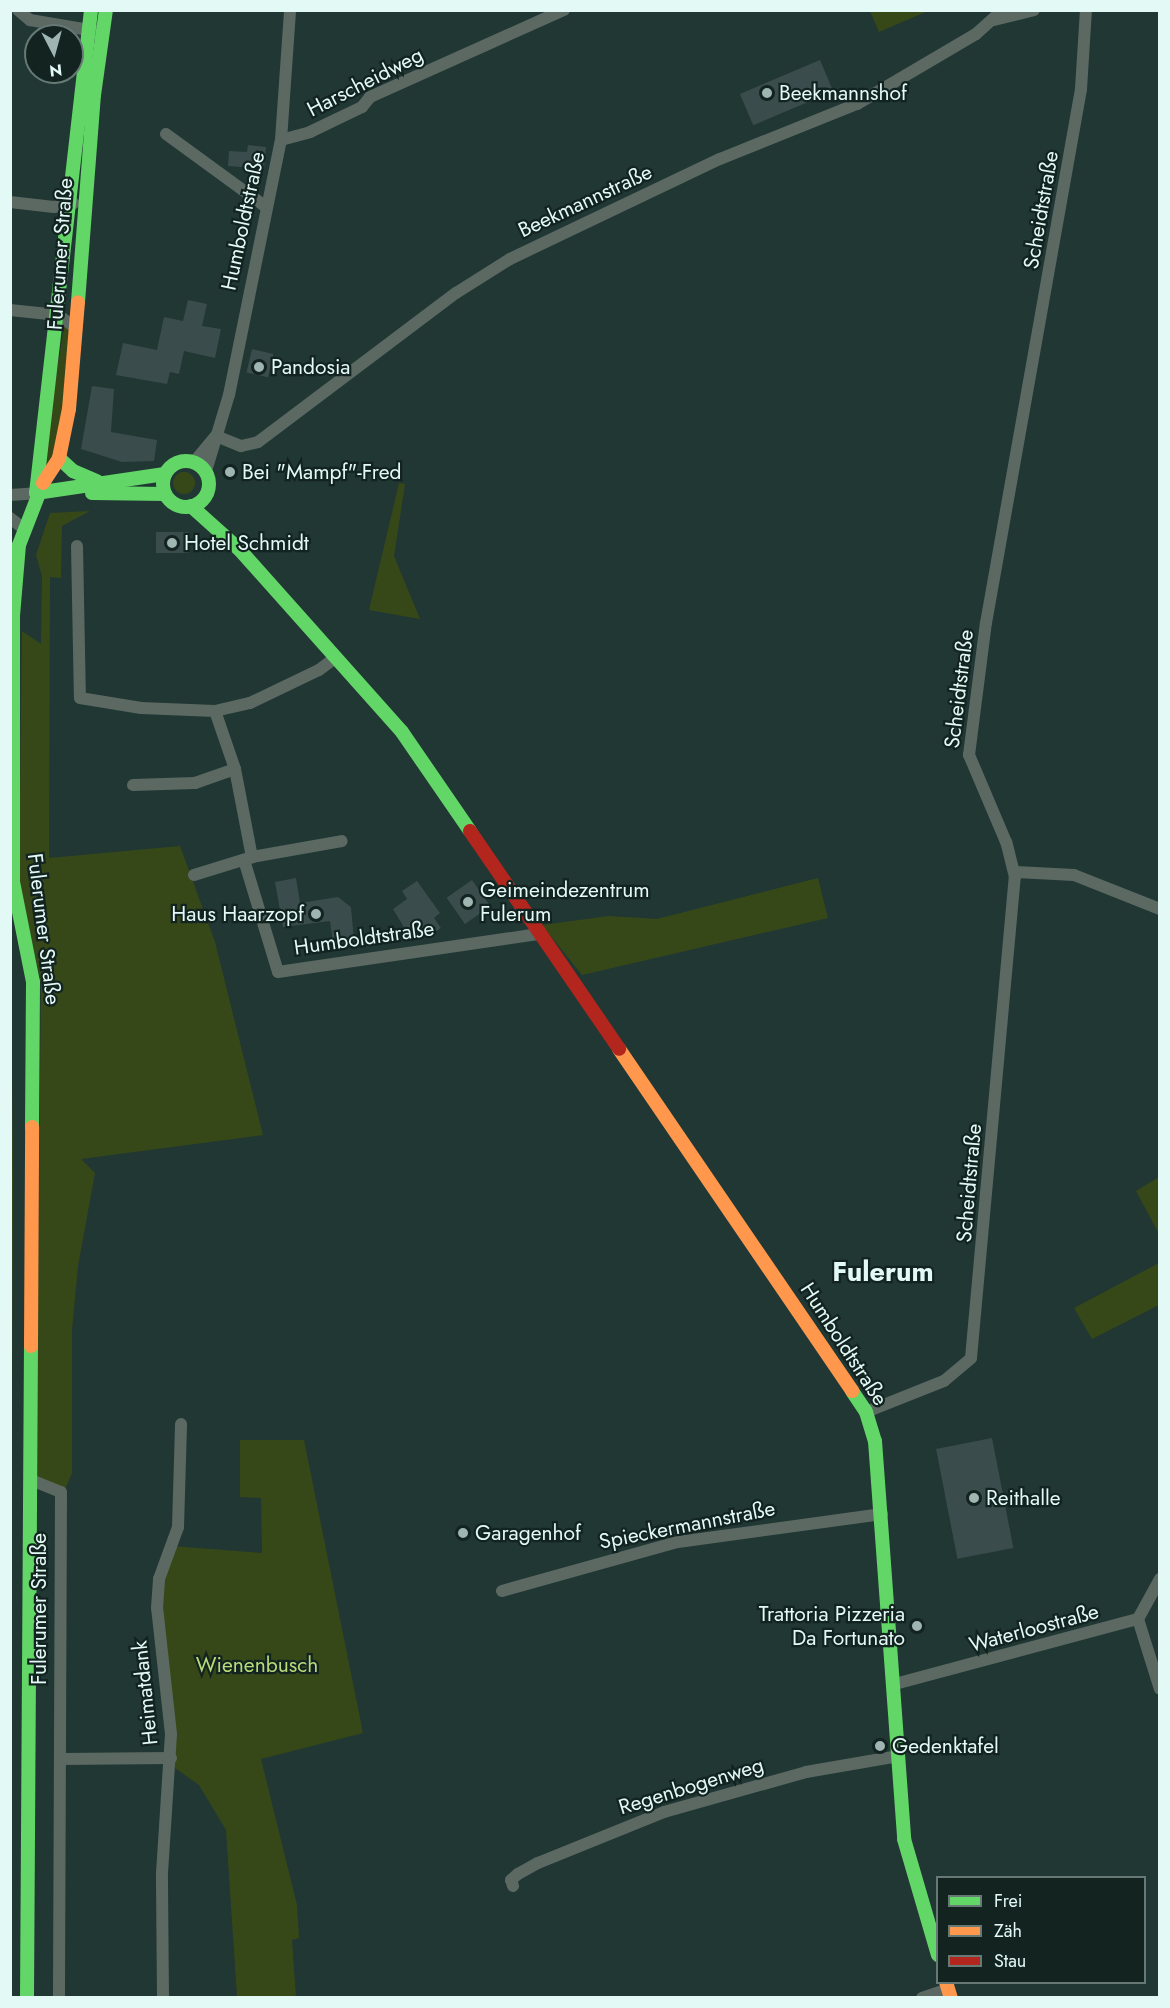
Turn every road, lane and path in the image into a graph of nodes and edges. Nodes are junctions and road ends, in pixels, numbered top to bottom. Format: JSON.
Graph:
{"nodes":[{"id":1,"x":18,"y":10,"type":"edge"},
{"id":2,"x":91,"y":10,"type":"edge"},
{"id":3,"x":106,"y":10,"type":"edge"},
{"id":4,"x":290,"y":10,"type":"edge"},
{"id":5,"x":564,"y":10,"type":"edge"},
{"id":6,"x":1003,"y":10,"type":"edge"},
{"id":7,"x":1034,"y":10,"type":"edge"},
{"id":8,"x":1086,"y":10,"type":"edge"},
{"id":9,"x":991,"y":16,"type":"edge"},
{"id":10,"x":88,"y":30,"type":"junction"},
{"id":11,"x":102,"y":33,"type":"junction"},
{"id":12,"x":165,"y":134,"type":"dead end"},
{"id":13,"x":281,"y":140,"type":"junction"},
{"id":14,"x":85,"y":197,"type":"junction"},
{"id":15,"x":10,"y":202,"type":"edge"},
{"id":16,"x":68,"y":206,"type":"junction"},
{"id":17,"x":266,"y":207,"type":"junction"},
{"id":18,"x":10,"y":310,"type":"edge"},
{"id":19,"x":58,"y":315,"type":"junction"},
{"id":20,"x":76,"y":328,"type":"junction"},
{"id":21,"x":216,"y":436,"type":"junction"},
{"id":22,"x":59,"y":458,"type":"junction"},
{"id":23,"x":194,"y":462,"type":"junction"},
{"id":24,"x":206,"y":471,"type":"junction"},
{"id":25,"x":165,"y":474,"type":"junction"},
{"id":26,"x":98,"y":482,"type":"junction"},
{"id":27,"x":36,"y":493,"type":"junction"},
{"id":28,"x":165,"y":494,"type":"junction"},
{"id":29,"x":10,"y":495,"type":"edge"},
{"id":30,"x":206,"y":495,"type":"junction"},
{"id":31,"x":191,"y":506,"type":"junction"},
{"id":32,"x":10,"y":518,"type":"edge"},
{"id":33,"x":24,"y":529,"type":"junction"},
{"id":34,"x":220,"y":529,"type":"junction"},
{"id":35,"x":77,"y":546,"type":"dead end"},
{"id":36,"x":336,"y":657,"type":"junction"},
{"id":37,"x":215,"y":711,"type":"junction"},
{"id":38,"x":235,"y":770,"type":"junction"},
{"id":39,"x":133,"y":785,"type":"dead end"},
{"id":40,"x":342,"y":841,"type":"dead end"},
{"id":41,"x":248,"y":859,"type":"junction"},
{"id":42,"x":1015,"y":872,"type":"junction"},
{"id":43,"x":194,"y":875,"type":"dead end"},
{"id":44,"x":1160,"y":909,"type":"edge"},
{"id":45,"x":538,"y":934,"type":"junction"},
{"id":46,"x":866,"y":1412,"type":"junction"},
{"id":47,"x":181,"y":1424,"type":"dead end"},
{"id":48,"x":31,"y":1480,"type":"junction"},
{"id":49,"x":882,"y":1514,"type":"junction"},
{"id":50,"x":1160,"y":1579,"type":"edge"},
{"id":51,"x":502,"y":1591,"type":"dead end"},
{"id":52,"x":1138,"y":1619,"type":"junction"},
{"id":53,"x":895,"y":1684,"type":"junction"},
{"id":54,"x":1160,"y":1689,"type":"edge"},
{"id":55,"x":899,"y":1756,"type":"junction"},
{"id":56,"x":171,"y":1758,"type":"junction"},
{"id":57,"x":60,"y":1759,"type":"junction"},
{"id":58,"x":513,"y":1886,"type":"dead end"},
{"id":59,"x":936,"y":1948,"type":"edge"},
{"id":60,"x":948,"y":1990,"type":"edge"},
{"id":61,"x":27,"y":1998,"type":"edge"},
{"id":62,"x":59,"y":1998,"type":"edge"},
{"id":63,"x":164,"y":1998,"type":"edge"},
{"id":64,"x":922,"y":1998,"type":"edge"}],
"edges":[{"from":1,"to":10,"type":"street"},
{"from":2,"to":10,"type":"main road","name":"Fulerumer Straße"},
{"from":3,"to":11,"type":"main road","name":"Fulerumer Straße"},
{"from":4,"to":13,"type":"street","name":"Humboldtstraße"},
{"from":5,"to":13,"type":"street","name":"Harscheidweg"},
{"from":6,"to":9,"type":"street","name":"Beekmannstraße"},
{"from":7,"to":9,"type":"street"},
{"from":8,"to":42,"type":"street","name":"Scheidtstraße"},
{"from":9,"to":21,"type":"street","name":"Beekmannstraße"},
{"from":10,"to":11,"type":"street"},
{"from":10,"to":16,"type":"main road","name":"Fulerumer Straße"},
{"from":11,"to":14,"type":"main road","name":"Fulerumer Straße"},
{"from":12,"to":17,"type":"street"},
{"from":13,"to":17,"type":"street","name":"Humboldtstraße"},
{"from":14,"to":16,"type":"street"},
{"from":14,"to":20,"type":"main road","name":"Fulerumer Straße"},
{"from":15,"to":16,"type":"street"},
{"from":16,"to":19,"type":"main road","name":"Fulerumer Straße"},
{"from":17,"to":21,"type":"street","name":"Humboldtstraße"},
{"from":18,"to":19,"type":"street"},
{"from":19,"to":20,"type":"street"},
{"from":19,"to":27,"type":"main road","name":"Fulerumer Straße"},
{"from":20,"to":22,"type":"main road","name":"Fulerumer Straße"},
{"from":21,"to":23,"type":"street","name":"Humboldtstraße"},
{"from":21,"to":24,"type":"street","name":"Humboldtstraße"},
{"from":22,"to":26,"type":"main road"},
{"from":22,"to":27,"type":"main road","name":"Fulerumer Straße"},
{"from":23,"to":24,"type":"main road"},
{"from":23,"to":25,"type":"main road"},
{"from":24,"to":30,"type":"main road","name":"Humboldtstraße"},
{"from":25,"to":26,"type":"main road"},
{"from":25,"to":28,"type":"main road"},
{"from":26,"to":27,"type":"main road"},
{"from":27,"to":28,"type":"main road"},
{"from":27,"to":29,"type":"street"},
{"from":27,"to":33,"type":"main road","name":"Fulerumer Straße"},
{"from":28,"to":31,"type":"main road","name":"Humboldtstraße"},
{"from":30,"to":31,"type":"main road"},
{"from":30,"to":34,"type":"main road","name":"Humboldtstraße"},
{"from":31,"to":34,"type":"main road","name":"Humboldtstraße"},
{"from":32,"to":33,"type":"street"},
{"from":33,"to":48,"type":"main road","name":"Fulerumer Straße"},
{"from":34,"to":36,"type":"main road","name":"Humboldtstraße"},
{"from":35,"to":37,"type":"street"},
{"from":36,"to":37,"type":"street"},
{"from":36,"to":45,"type":"main road","name":"Humboldtstraße"},
{"from":37,"to":38,"type":"street","name":"Humboldtstraße"},
{"from":38,"to":39,"type":"street"},
{"from":38,"to":41,"type":"street","name":"Humboldtstraße"},
{"from":40,"to":41,"type":"street"},
{"from":41,"to":43,"type":"street"},
{"from":41,"to":45,"type":"street","name":"Humboldtstraße"},
{"from":42,"to":44,"type":"street"},
{"from":42,"to":46,"type":"street","name":"Scheidtstraße"},
{"from":45,"to":46,"type":"main road","name":"Humboldtstraße"},
{"from":46,"to":49,"type":"main road","name":"Humboldtstraße"},
{"from":47,"to":56,"type":"street","name":"Heimatdank"},
{"from":48,"to":57,"type":"street","name":"Fulerumer Straße"},
{"from":48,"to":61,"type":"main road","name":"Fulerumer Straße"},
{"from":49,"to":51,"type":"street","name":"Spieckermannstraße"},
{"from":49,"to":53,"type":"main road","name":"Humboldtstraße"},
{"from":50,"to":52,"type":"street"},
{"from":52,"to":53,"type":"street","name":"Waterloostraße"},
{"from":52,"to":54,"type":"street"},
{"from":53,"to":55,"type":"main road","name":"Humboldtstraße"},
{"from":55,"to":58,"type":"street","name":"Regenbogenweg"},
{"from":55,"to":59,"type":"main road","name":"Humboldtstraße"},
{"from":56,"to":57,"type":"street"},
{"from":56,"to":63,"type":"street","name":"Heimatdank"},
{"from":57,"to":62,"type":"street","name":"Fulerumer Straße"},
{"from":60,"to":64,"type":"street"}]}
